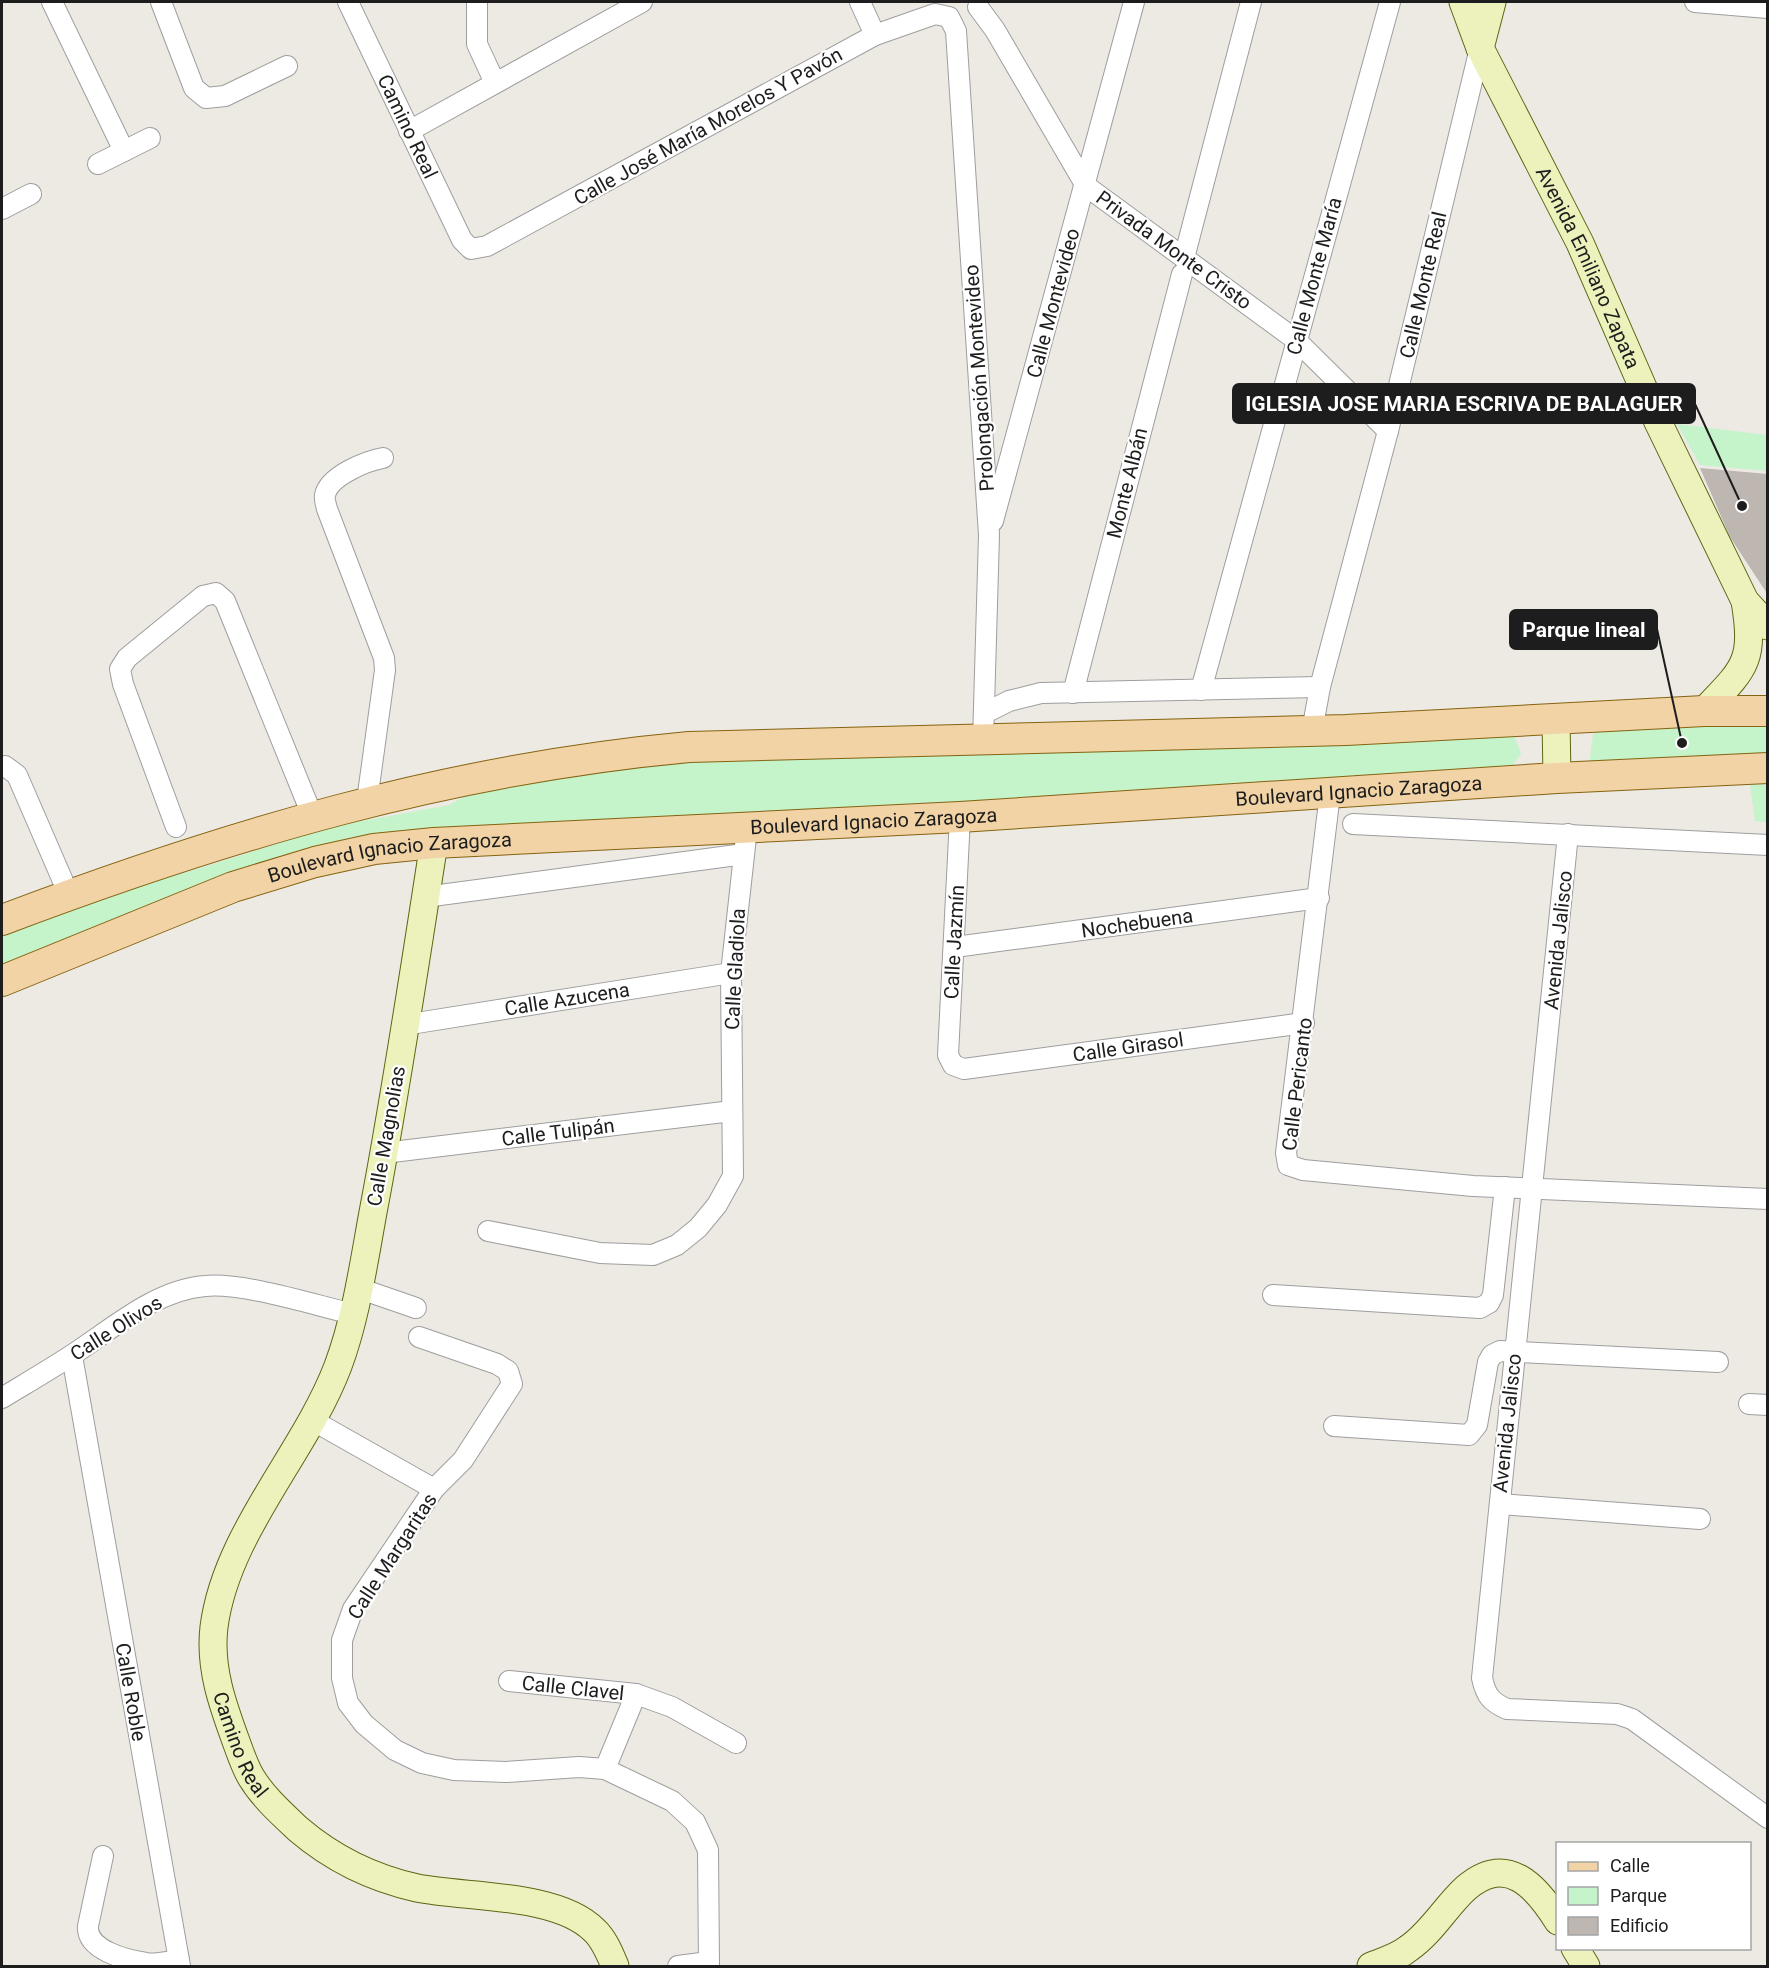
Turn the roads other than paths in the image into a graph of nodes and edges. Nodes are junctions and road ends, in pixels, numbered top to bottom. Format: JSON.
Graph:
{"nodes":[{"id":1,"x":52,"y":2,"type":"edge"},
{"id":2,"x":161,"y":2,"type":"edge"},
{"id":3,"x":348,"y":2,"type":"edge"},
{"id":4,"x":477,"y":2,"type":"edge"},
{"id":5,"x":642,"y":2,"type":"edge"},
{"id":6,"x":860,"y":2,"type":"edge"},
{"id":7,"x":1134,"y":2,"type":"edge"},
{"id":8,"x":1251,"y":2,"type":"edge"},
{"id":9,"x":1390,"y":2,"type":"edge"},
{"id":10,"x":1463,"y":2,"type":"edge"},
{"id":11,"x":1492,"y":2,"type":"edge"},
{"id":12,"x":1695,"y":2,"type":"edge"},
{"id":13,"x":978,"y":7,"type":"dead end"},
{"id":14,"x":1767,"y":8,"type":"edge"},
{"id":15,"x":949,"y":17,"type":"joint"},
{"id":16,"x":875,"y":35,"type":"junction"},
{"id":17,"x":1480,"y":48,"type":"junction"},
{"id":18,"x":287,"y":66,"type":"dead end"},
{"id":19,"x":495,"y":83,"type":"junction"},
{"id":20,"x":409,"y":131,"type":"junction"},
{"id":21,"x":150,"y":138,"type":"dead end"},
{"id":22,"x":124,"y":151,"type":"junction"},
{"id":23,"x":98,"y":164,"type":"dead end"},
{"id":24,"x":1086,"y":186,"type":"junction"},
{"id":25,"x":31,"y":194,"type":"dead end"},
{"id":26,"x":2,"y":206,"type":"edge"},
{"id":27,"x":471,"y":249,"type":"joint"},
{"id":28,"x":1183,"y":266,"type":"junction"},
{"id":29,"x":1296,"y":340,"type":"junction"},
{"id":30,"x":1388,"y":431,"type":"junction"},
{"id":31,"x":382,"y":458,"type":"dead end"},
{"id":32,"x":989,"y":535,"type":"junction"},
{"id":33,"x":1745,"y":601,"type":"junction"},
{"id":34,"x":1767,"y":626,"type":"edge"},
{"id":35,"x":1320,"y":687,"type":"junction"},
{"id":36,"x":1201,"y":690,"type":"junction"},
{"id":37,"x":1073,"y":693,"type":"junction"},
{"id":38,"x":1704,"y":711,"type":"junction"},
{"id":39,"x":1767,"y":711,"type":"edge"},
{"id":40,"x":1556,"y":719,"type":"junction"},
{"id":41,"x":984,"y":727,"type":"junction"},
{"id":42,"x":1312,"y":731,"type":"junction"},
{"id":43,"x":2,"y":767,"type":"edge"},
{"id":44,"x":1767,"y":768,"type":"edge"},
{"id":45,"x":1557,"y":778,"type":"junction"},
{"id":46,"x":1330,"y":794,"type":"junction"},
{"id":47,"x":367,"y":801,"type":"junction"},
{"id":48,"x":312,"y":815,"type":"junction"},
{"id":49,"x":960,"y":817,"type":"junction"},
{"id":50,"x":1353,"y":824,"type":"dead end"},
{"id":51,"x":176,"y":826,"type":"dead end"},
{"id":52,"x":1568,"y":834,"type":"junction"},
{"id":53,"x":745,"y":841,"type":"junction"},
{"id":54,"x":434,"y":843,"type":"junction"},
{"id":55,"x":1767,"y":845,"type":"edge"},
{"id":56,"x":69,"y":895,"type":"junction"},
{"id":57,"x":426,"y":897,"type":"junction"},
{"id":58,"x":1319,"y":898,"type":"junction"},
{"id":59,"x":2,"y":920,"type":"edge"},
{"id":60,"x":955,"y":947,"type":"junction"},
{"id":61,"x":730,"y":973,"type":"junction"},
{"id":62,"x":2,"y":981,"type":"edge"},
{"id":63,"x":1304,"y":1023,"type":"junction"},
{"id":64,"x":404,"y":1025,"type":"junction"},
{"id":65,"x":953,"y":1065,"type":"joint"},
{"id":66,"x":732,"y":1111,"type":"junction"},
{"id":67,"x":384,"y":1153,"type":"junction"},
{"id":68,"x":1505,"y":1187,"type":"junction"},
{"id":69,"x":1533,"y":1188,"type":"junction"},
{"id":70,"x":1767,"y":1198,"type":"edge"},
{"id":71,"x":488,"y":1231,"type":"dead end"},
{"id":72,"x":1273,"y":1295,"type":"dead end"},
{"id":73,"x":356,"y":1301,"type":"junction"},
{"id":74,"x":416,"y":1308,"type":"dead end"},
{"id":75,"x":419,"y":1337,"type":"dead end"},
{"id":76,"x":1514,"y":1352,"type":"junction"},
{"id":77,"x":72,"y":1356,"type":"junction"},
{"id":78,"x":1718,"y":1362,"type":"dead end"},
{"id":79,"x":2,"y":1398,"type":"edge"},
{"id":80,"x":312,"y":1420,"type":"junction"},
{"id":81,"x":1334,"y":1426,"type":"dead end"},
{"id":82,"x":434,"y":1489,"type":"junction"},
{"id":83,"x":1500,"y":1504,"type":"junction"},
{"id":84,"x":1700,"y":1519,"type":"dead end"},
{"id":85,"x":509,"y":1681,"type":"dead end"},
{"id":86,"x":636,"y":1694,"type":"junction"},
{"id":87,"x":736,"y":1743,"type":"dead end"},
{"id":88,"x":605,"y":1769,"type":"junction"},
{"id":89,"x":1767,"y":1818,"type":"edge"},
{"id":90,"x":103,"y":1857,"type":"dead end"},
{"id":91,"x":1556,"y":1920,"type":"edge"},
{"id":92,"x":1576,"y":1950,"type":"edge"},
{"id":93,"x":179,"y":1963,"type":"edge"},
{"id":94,"x":709,"y":1964,"type":"edge"},
{"id":95,"x":615,"y":1966,"type":"edge"},
{"id":96,"x":678,"y":1966,"type":"edge"},
{"id":97,"x":1371,"y":1966,"type":"edge"},
{"id":98,"x":1586,"y":1966,"type":"edge"}],
"edges":[{"from":1,"to":22,"type":"street"},
{"from":2,"to":18,"type":"street"},
{"from":3,"to":20,"type":"street","name":"Camino Real"},
{"from":4,"to":19,"type":"street"},
{"from":5,"to":19,"type":"street"},
{"from":6,"to":16,"type":"street"},
{"from":7,"to":24,"type":"street","name":"Calle Montevideo"},
{"from":8,"to":28,"type":"street","name":"Monte Albán"},
{"from":9,"to":29,"type":"street","name":"Calle Monte María"},
{"from":10,"to":17,"type":"street","name":"Avenida Emiliano Zapata"},
{"from":11,"to":17,"type":"street"},
{"from":12,"to":14,"type":"street"},
{"from":13,"to":24,"type":"street","name":"Privada Monte Cristo"},
{"from":15,"to":16,"type":"street","name":"Calle José María Morelos Y Pavón"},
{"from":15,"to":32,"type":"street","name":"Prolongación Montevideo"},
{"from":16,"to":27,"type":"street","name":"Calle José María Morelos Y Pavón"},
{"from":17,"to":30,"type":"street","name":"Calle Monte Real"},
{"from":17,"to":33,"type":"street","name":"Avenida Emiliano Zapata"},
{"from":19,"to":20,"type":"street"},
{"from":20,"to":27,"type":"street","name":"Camino Real"},
{"from":21,"to":22,"type":"street"},
{"from":22,"to":23,"type":"street"},
{"from":24,"to":28,"type":"street","name":"Privada Monte Cristo"},
{"from":24,"to":32,"type":"street","name":"Calle Montevideo"},
{"from":25,"to":26,"type":"street"},
{"from":28,"to":29,"type":"street","name":"Privada Monte Cristo"},
{"from":28,"to":37,"type":"street","name":"Monte Albán"},
{"from":29,"to":30,"type":"street","name":"Privada Monte Cristo"},
{"from":29,"to":36,"type":"street","name":"Calle Monte María"},
{"from":30,"to":35,"type":"street","name":"Calle Monte Real"},
{"from":31,"to":47,"type":"street"},
{"from":32,"to":41,"type":"street","name":"Prolongación Montevideo"},
{"from":33,"to":34,"type":"street","name":"Avenida Emiliano Zapata"},
{"from":33,"to":38,"type":"street"},
{"from":35,"to":36,"type":"street"},
{"from":35,"to":42,"type":"street","name":"Calle Monte Real"},
{"from":36,"to":37,"type":"street"},
{"from":37,"to":41,"type":"street"},
{"from":38,"to":39,"type":"main road"},
{"from":38,"to":40,"type":"main road"},
{"from":40,"to":42,"type":"main road"},
{"from":40,"to":45,"type":"street"},
{"from":41,"to":42,"type":"main road"},
{"from":41,"to":47,"type":"main road"},
{"from":43,"to":56,"type":"street"},
{"from":44,"to":45,"type":"main road","name":"Boulevard Ignacio Zaragoza"},
{"from":45,"to":46,"type":"main road","name":"Boulevard Ignacio Zaragoza"},
{"from":46,"to":49,"type":"main road","name":"Boulevard Ignacio Zaragoza"},
{"from":46,"to":58,"type":"street","name":"Calle Pericanto"},
{"from":47,"to":48,"type":"main road"},
{"from":48,"to":51,"type":"street"},
{"from":48,"to":56,"type":"main road"},
{"from":49,"to":53,"type":"main road","name":"Boulevard Ignacio Zaragoza"},
{"from":49,"to":60,"type":"street","name":"Calle Jazmín"},
{"from":50,"to":52,"type":"street"},
{"from":52,"to":55,"type":"street"},
{"from":52,"to":69,"type":"street","name":"Avenida Jalisco"},
{"from":53,"to":54,"type":"main road","name":"Boulevard Ignacio Zaragoza"},
{"from":53,"to":57,"type":"street"},
{"from":53,"to":61,"type":"street","name":"Calle Gladiola"},
{"from":54,"to":57,"type":"street","name":"Calle Magnolias"},
{"from":54,"to":62,"type":"main road","name":"Boulevard Ignacio Zaragoza"},
{"from":56,"to":59,"type":"main road"},
{"from":57,"to":64,"type":"street","name":"Calle Magnolias"},
{"from":58,"to":60,"type":"street","name":"Nochebuena"},
{"from":58,"to":63,"type":"street","name":"Calle Pericanto"},
{"from":60,"to":65,"type":"street","name":"Calle Jazmín"},
{"from":61,"to":64,"type":"street","name":"Calle Azucena"},
{"from":61,"to":66,"type":"street","name":"Calle Gladiola"},
{"from":63,"to":65,"type":"street","name":"Calle Girasol"},
{"from":63,"to":68,"type":"street","name":"Calle Pericanto"},
{"from":64,"to":67,"type":"street","name":"Calle Magnolias"},
{"from":66,"to":67,"type":"street","name":"Calle Tulipán"},
{"from":66,"to":71,"type":"street","name":"Calle Gladiola"},
{"from":67,"to":73,"type":"street","name":"Calle Magnolias"},
{"from":68,"to":69,"type":"street","name":"Calle Pericanto"},
{"from":68,"to":72,"type":"street"},
{"from":69,"to":70,"type":"street","name":"Calle Pericanto"},
{"from":69,"to":76,"type":"street","name":"Avenida Jalisco"},
{"from":73,"to":74,"type":"street"},
{"from":73,"to":77,"type":"street","name":"Calle Olivos"},
{"from":73,"to":80,"type":"street","name":"Camino Real"},
{"from":75,"to":82,"type":"street","name":"Calle Margaritas"},
{"from":76,"to":78,"type":"street"},
{"from":76,"to":81,"type":"street"},
{"from":76,"to":83,"type":"street","name":"Avenida Jalisco"},
{"from":77,"to":79,"type":"street","name":"Calle Olivos"},
{"from":77,"to":93,"type":"street","name":"Calle Roble"},
{"from":80,"to":82,"type":"street"},
{"from":80,"to":95,"type":"street","name":"Camino Real"},
{"from":82,"to":88,"type":"street","name":"Calle Margaritas"},
{"from":83,"to":84,"type":"street"},
{"from":83,"to":89,"type":"street","name":"Avenida Jalisco"},
{"from":85,"to":86,"type":"street","name":"Calle Clavel"},
{"from":86,"to":87,"type":"street","name":"Calle Clavel"},
{"from":86,"to":88,"type":"street","name":"Calle Clavel"},
{"from":88,"to":94,"type":"street","name":"Calle Margaritas"},
{"from":90,"to":93,"type":"street"},
{"from":91,"to":97,"type":"street"},
{"from":92,"to":98,"type":"street"},
{"from":94,"to":96,"type":"street","name":"Calle Margaritas"}]}
